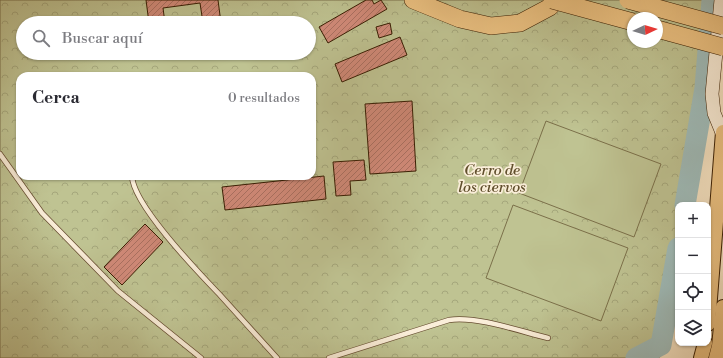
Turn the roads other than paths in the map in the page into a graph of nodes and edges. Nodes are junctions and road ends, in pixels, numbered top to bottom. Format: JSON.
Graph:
{"nodes":[{"id":1,"x":413,"y":0,"type":"edge"},
{"id":2,"x":552,"y":0,"type":"edge"},
{"id":3,"x":557,"y":0,"type":"edge"},
{"id":4,"x":628,"y":0,"type":"edge"},
{"id":5,"x":721,"y":0,"type":"edge"},
{"id":6,"x":627,"y":20,"type":"edge"},
{"id":7,"x":723,"y":26,"type":"edge"},
{"id":8,"x":663,"y":31,"type":"edge"},
{"id":9,"x":723,"y":47,"type":"edge"},
{"id":10,"x":723,"y":132,"type":"edge"},
{"id":11,"x":723,"y":135,"type":"edge"},
{"id":12,"x":0,"y":154,"type":"edge"},
{"id":13,"x":16,"y":177,"type":"edge"},
{"id":14,"x":18,"y":180,"type":"edge"},
{"id":15,"x":132,"y":180,"type":"edge"},
{"id":16,"x":723,"y":307,"type":"edge"},
{"id":17,"x":709,"y":310,"type":"edge"},
{"id":18,"x":548,"y":338,"type":"dead end"},
{"id":19,"x":704,"y":346,"type":"edge"},
{"id":20,"x":201,"y":358,"type":"edge"},
{"id":21,"x":277,"y":358,"type":"edge"},
{"id":22,"x":329,"y":358,"type":"edge"},
{"id":23,"x":701,"y":358,"type":"edge"},
{"id":24,"x":716,"y":358,"type":"edge"}],
"edges":[{"from":1,"to":3,"type":"highway"},
{"from":2,"to":6,"type":"highway","bridge":true},
{"from":4,"to":7,"type":"highway","bridge":true},
{"from":5,"to":11,"type":"main road"},
{"from":8,"to":9,"type":"highway","bridge":true},
{"from":10,"to":11,"type":"main road"},
{"from":11,"to":17,"type":"main road"},
{"from":12,"to":13,"type":"lane"},
{"from":14,"to":20,"type":"lane"},
{"from":15,"to":21,"type":"lane"},
{"from":16,"to":24,"type":"main road"},
{"from":18,"to":22,"type":"lane"},
{"from":19,"to":23,"type":"main road"}]}
